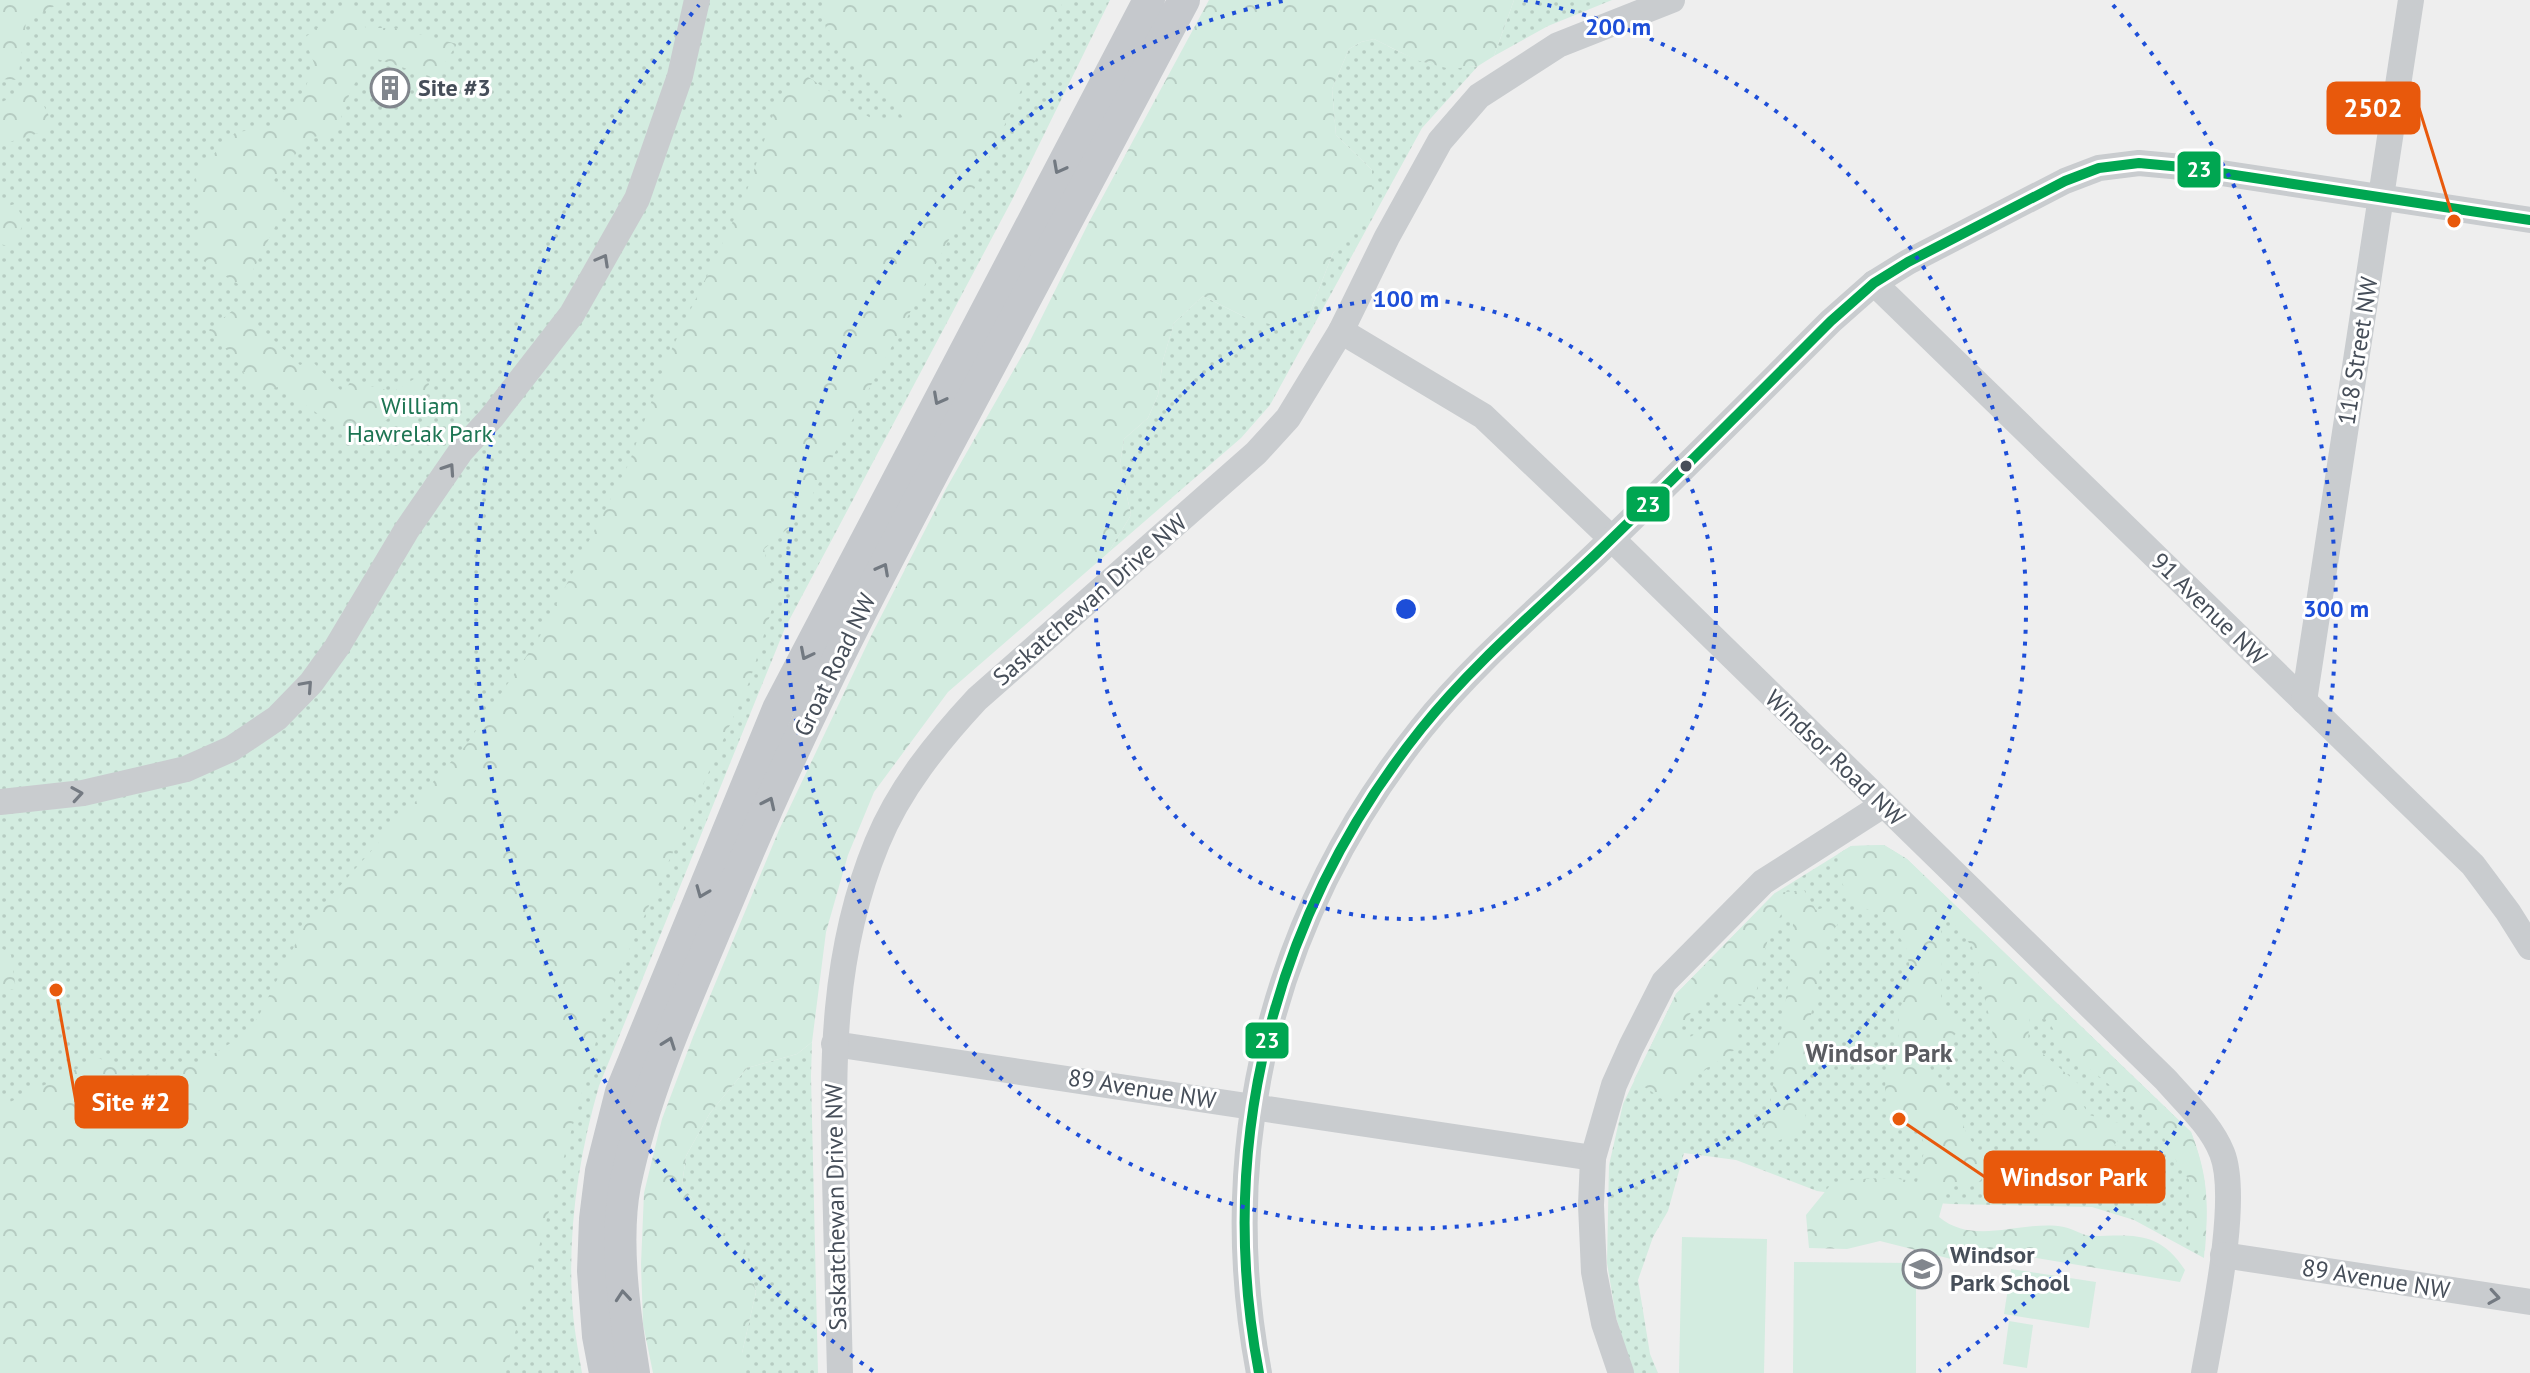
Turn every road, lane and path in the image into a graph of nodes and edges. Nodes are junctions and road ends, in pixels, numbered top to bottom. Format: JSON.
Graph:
{"nodes":[{"id":1,"x":697,"y":0,"type":"edge"},
{"id":2,"x":1124,"y":0,"type":"edge"},
{"id":3,"x":1149,"y":0,"type":"edge"},
{"id":4,"x":1184,"y":0,"type":"edge"},
{"id":5,"x":1672,"y":0,"type":"edge"},
{"id":6,"x":2411,"y":0,"type":"edge"},
{"id":7,"x":1095,"y":99,"type":"junction"},
{"id":8,"x":2381,"y":197,"type":"junction"},
{"id":9,"x":2530,"y":220,"type":"edge"},
{"id":10,"x":1874,"y":283,"type":"junction"},
{"id":11,"x":1341,"y":331,"type":"junction"},
{"id":12,"x":1612,"y":539,"type":"junction"},
{"id":13,"x":2304,"y":701,"type":"junction"},
{"id":14,"x":0,"y":802,"type":"edge"},
{"id":15,"x":1883,"y":805,"type":"junction"},
{"id":16,"x":2530,"y":947,"type":"edge"},
{"id":17,"x":834,"y":1044,"type":"junction"},
{"id":18,"x":1253,"y":1107,"type":"junction"},
{"id":19,"x":1593,"y":1158,"type":"junction"},
{"id":20,"x":2223,"y":1255,"type":"junction"},
{"id":21,"x":2530,"y":1302,"type":"edge"},
{"id":22,"x":605,"y":1373,"type":"edge"},
{"id":23,"x":634,"y":1373,"type":"edge"},
{"id":24,"x":840,"y":1373,"type":"edge"},
{"id":25,"x":1259,"y":1373,"type":"edge"},
{"id":26,"x":1621,"y":1373,"type":"edge"},
{"id":27,"x":2204,"y":1373,"type":"edge"}],
"edges":[{"from":14,"to":1,"type":"street","one_way":true},
{"from":2,"to":7,"type":"main road"},
{"from":3,"to":7,"type":"main road","name":"Groat Road NW"},
{"from":23,"to":4,"type":"main road","name":"Groat Road NW","one_way":true},
{"from":5,"to":11,"type":"street","name":"Saskatchewan Drive NW"},
{"from":6,"to":8,"type":"street","name":"118 Street NW"},
{"from":7,"to":22,"type":"main road","name":"Groat Road NW","one_way":true},
{"from":8,"to":9,"type":"street"},
{"from":8,"to":10,"type":"street"},
{"from":8,"to":13,"type":"street","name":"118 Street NW"},
{"from":10,"to":12,"type":"street"},
{"from":10,"to":13,"type":"street","name":"91 Avenue NW"},
{"from":11,"to":12,"type":"street","name":"Windsor Road NW"},
{"from":11,"to":17,"type":"street","name":"Saskatchewan Drive NW"},
{"from":12,"to":15,"type":"street","name":"Windsor Road NW"},
{"from":12,"to":18,"type":"street"},
{"from":13,"to":16,"type":"street","name":"91 Avenue NW"},
{"from":15,"to":19,"type":"street"},
{"from":15,"to":20,"type":"street","name":"Windsor Road NW"},
{"from":17,"to":18,"type":"street","name":"89 Avenue NW"},
{"from":17,"to":24,"type":"street","name":"Saskatchewan Drive NW"},
{"from":18,"to":19,"type":"street","name":"89 Avenue NW"},
{"from":18,"to":25,"type":"street"},
{"from":19,"to":26,"type":"street"},
{"from":20,"to":21,"type":"street","name":"89 Avenue NW","one_way":true},
{"from":20,"to":27,"type":"street"}]}
